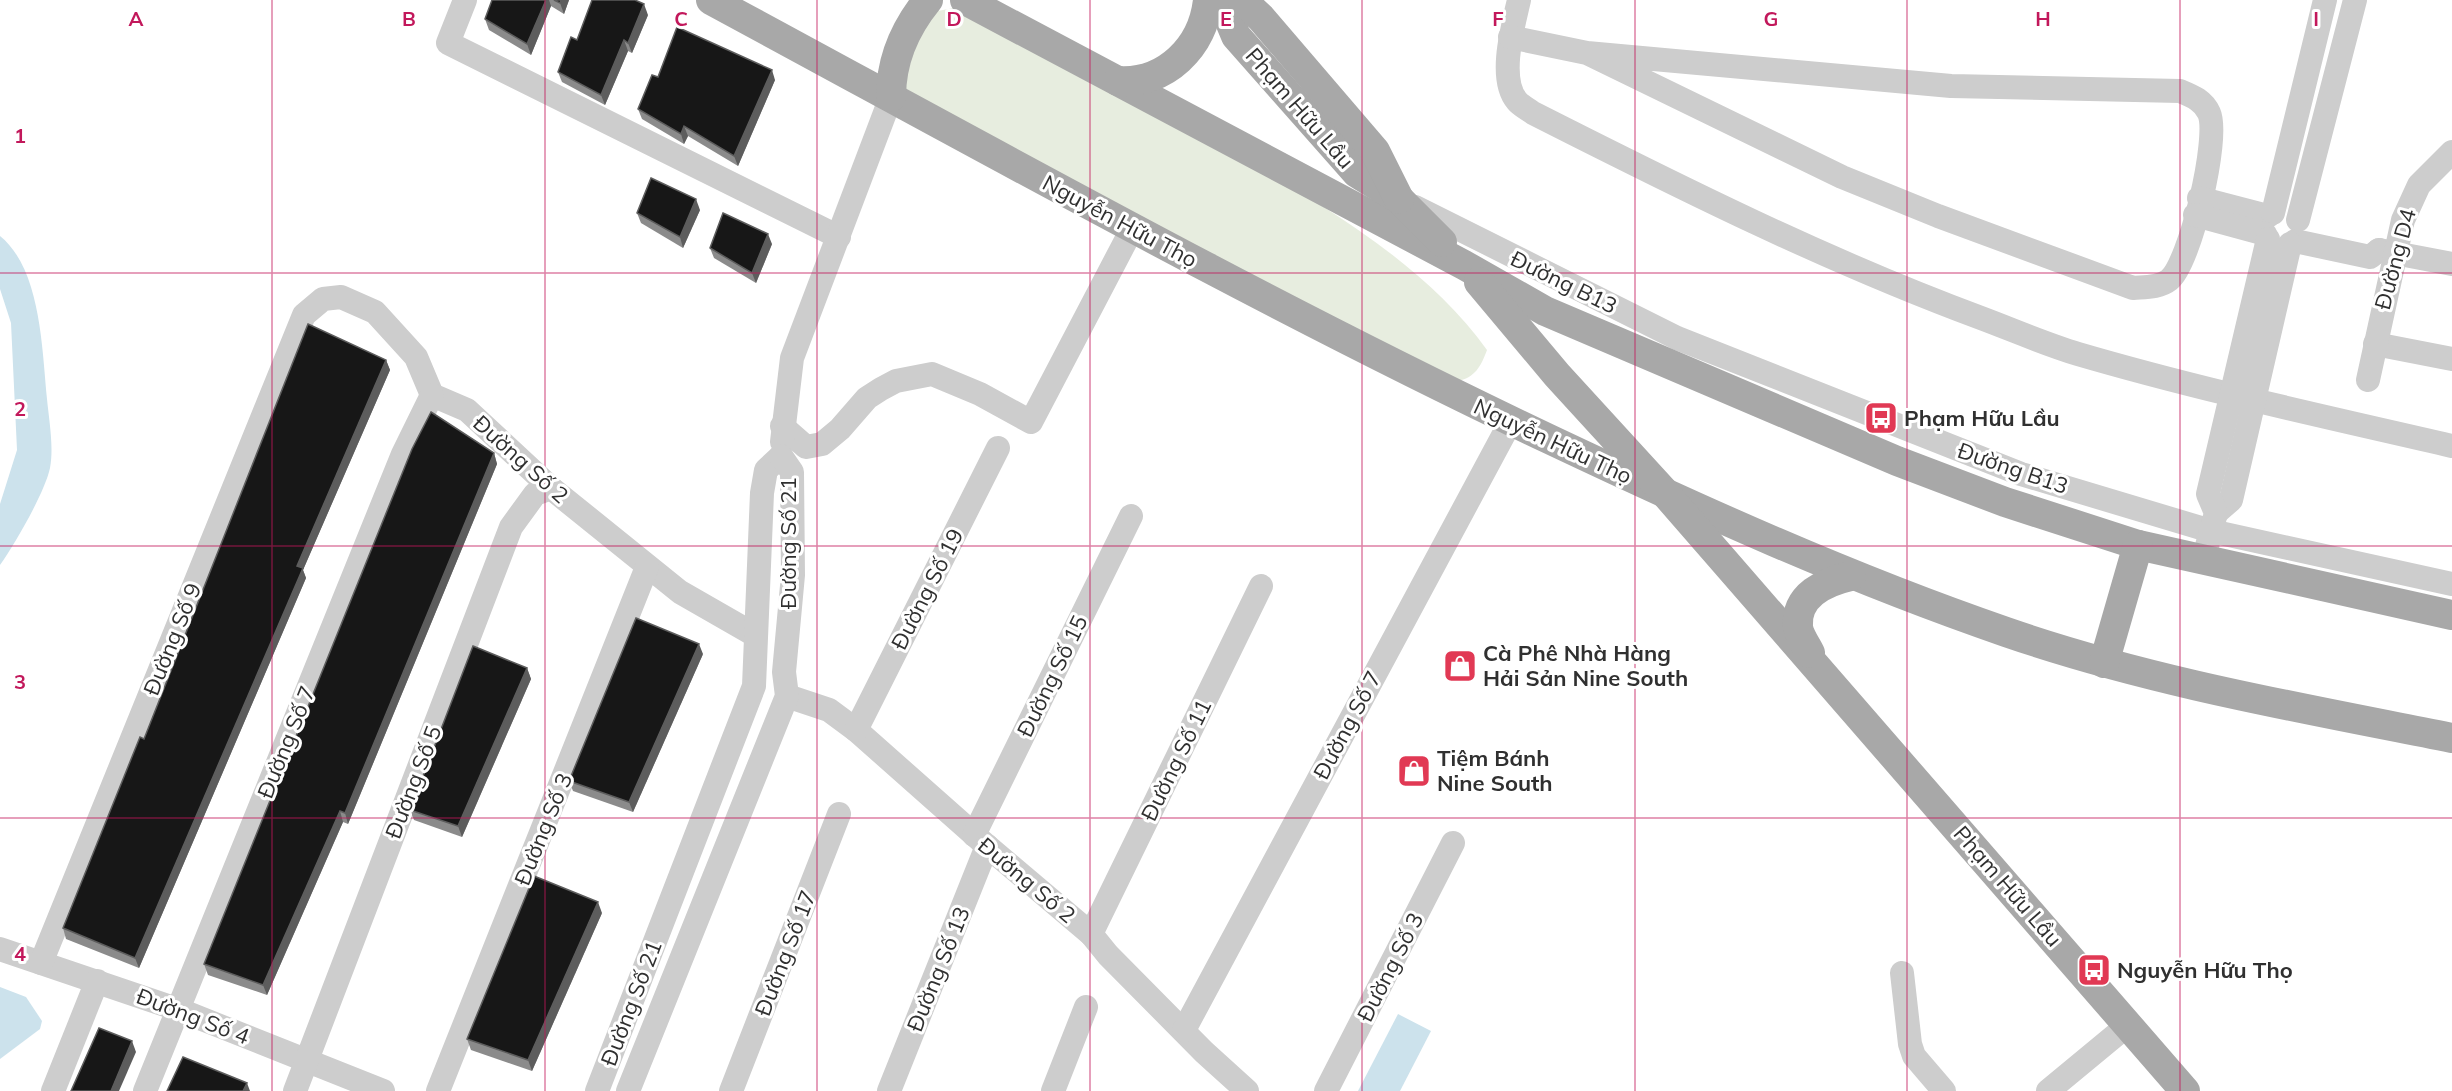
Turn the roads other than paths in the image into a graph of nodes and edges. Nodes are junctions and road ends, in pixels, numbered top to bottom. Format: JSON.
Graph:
{"nodes":[{"id":1,"x":465,"y":0,"type":"edge"},
{"id":2,"x":711,"y":0,"type":"edge"},
{"id":3,"x":928,"y":0,"type":"edge"},
{"id":4,"x":965,"y":0,"type":"edge"},
{"id":5,"x":1208,"y":0,"type":"edge"},
{"id":6,"x":1221,"y":0,"type":"edge"},
{"id":7,"x":1242,"y":0,"type":"edge"},
{"id":8,"x":1519,"y":0,"type":"edge"},
{"id":9,"x":2325,"y":0,"type":"edge"},
{"id":10,"x":2355,"y":0,"type":"edge"},
{"id":11,"x":1510,"y":37,"type":"junction"},
{"id":12,"x":1587,"y":53,"type":"junction"},
{"id":13,"x":1672,"y":58,"type":"junction"},
{"id":14,"x":1118,"y":81,"type":"junction"},
{"id":15,"x":1665,"y":91,"type":"junction"},
{"id":16,"x":891,"y":97,"type":"junction"},
{"id":17,"x":2452,"y":152,"type":"edge"},
{"id":18,"x":1399,"y":199,"type":"junction"},
{"id":19,"x":2197,"y":207,"type":"junction"},
{"id":20,"x":1132,"y":229,"type":"junction"},
{"id":21,"x":2282,"y":229,"type":"junction"},
{"id":22,"x":839,"y":237,"type":"junction"},
{"id":23,"x":2387,"y":251,"type":"junction"},
{"id":24,"x":2452,"y":264,"type":"edge"},
{"id":25,"x":1464,"y":265,"type":"junction"},
{"id":26,"x":2375,"y":344,"type":"junction"},
{"id":27,"x":2452,"y":359,"type":"edge"},
{"id":28,"x":2368,"y":380,"type":"dead end"},
{"id":29,"x":432,"y":395,"type":"junction"},
{"id":30,"x":2243,"y":397,"type":"junction"},
{"id":31,"x":1511,"y":421,"type":"junction"},
{"id":32,"x":783,"y":426,"type":"junction"},
{"id":33,"x":2452,"y":446,"type":"edge"},
{"id":34,"x":998,"y":448,"type":"dead end"},
{"id":35,"x":781,"y":456,"type":"junction"},
{"id":36,"x":551,"y":489,"type":"junction"},
{"id":37,"x":1665,"y":493,"type":"junction"},
{"id":38,"x":1131,"y":516,"type":"dead end"},
{"id":39,"x":2213,"y":522,"type":"junction"},
{"id":40,"x":2138,"y":545,"type":"junction"},
{"id":41,"x":2204,"y":560,"type":"junction"},
{"id":42,"x":647,"y":567,"type":"junction"},
{"id":43,"x":1851,"y":576,"type":"junction"},
{"id":44,"x":2452,"y":584,"type":"edge"},
{"id":45,"x":1261,"y":586,"type":"dead end"},
{"id":46,"x":2452,"y":615,"type":"edge"},
{"id":47,"x":755,"y":635,"type":"junction"},
{"id":48,"x":2104,"y":663,"type":"junction"},
{"id":49,"x":1818,"y":671,"type":"junction"},
{"id":50,"x":786,"y":696,"type":"junction"},
{"id":51,"x":856,"y":730,"type":"junction"},
{"id":52,"x":2452,"y":738,"type":"edge"},
{"id":53,"x":839,"y":814,"type":"dead end"},
{"id":54,"x":980,"y":841,"type":"junction"},
{"id":55,"x":1453,"y":843,"type":"dead end"},
{"id":56,"x":1091,"y":934,"type":"junction"},
{"id":57,"x":0,"y":949,"type":"edge"},
{"id":58,"x":41,"y":963,"type":"junction"},
{"id":59,"x":1902,"y":973,"type":"dead end"},
{"id":60,"x":97,"y":981,"type":"junction"},
{"id":61,"x":1086,"y":1007,"type":"dead end"},
{"id":62,"x":177,"y":1008,"type":"junction"},
{"id":63,"x":2129,"y":1024,"type":"junction"},
{"id":64,"x":1184,"y":1030,"type":"junction"},
{"id":65,"x":306,"y":1060,"type":"junction"},
{"id":66,"x":53,"y":1091,"type":"edge"},
{"id":67,"x":145,"y":1091,"type":"edge"},
{"id":68,"x":295,"y":1091,"type":"edge"},
{"id":69,"x":383,"y":1091,"type":"edge"},
{"id":70,"x":438,"y":1091,"type":"edge"},
{"id":71,"x":597,"y":1091,"type":"edge"},
{"id":72,"x":628,"y":1091,"type":"edge"},
{"id":73,"x":731,"y":1091,"type":"edge"},
{"id":74,"x":889,"y":1091,"type":"edge"},
{"id":75,"x":1053,"y":1091,"type":"edge"},
{"id":76,"x":1247,"y":1091,"type":"edge"},
{"id":77,"x":1326,"y":1091,"type":"edge"},
{"id":78,"x":1944,"y":1091,"type":"edge"},
{"id":79,"x":2048,"y":1091,"type":"edge"},
{"id":80,"x":2185,"y":1091,"type":"edge"}],
"edges":[{"from":1,"to":22,"type":"street"},
{"from":2,"to":16,"type":"main road","name":"Nguyễn Hữu Thọ"},
{"from":3,"to":16,"type":"main road"},
{"from":4,"to":14,"type":"main road"},
{"from":5,"to":14,"type":"main road"},
{"from":6,"to":18,"type":"main road","name":"Phạm Hữu Lầu"},
{"from":7,"to":18,"type":"main road","name":"Phạm Hữu Lầu"},
{"from":8,"to":11,"type":"street"},
{"from":9,"to":21,"type":"street"},
{"from":10,"to":21,"type":"street"},
{"from":11,"to":12,"type":"street"},
{"from":11,"to":30,"type":"street"},
{"from":12,"to":13,"type":"street"},
{"from":12,"to":15,"type":"street"},
{"from":13,"to":15,"type":"street"},
{"from":13,"to":19,"type":"street"},
{"from":14,"to":25,"type":"main road"},
{"from":15,"to":19,"type":"street"},
{"from":16,"to":20,"type":"main road","name":"Nguyễn Hữu Thọ"},
{"from":16,"to":22,"type":"street"},
{"from":17,"to":23,"type":"street","name":"Đường D4"},
{"from":18,"to":25,"type":"main road","name":"Phạm Hữu Lầu"},
{"from":18,"to":39,"type":"street","name":"Đường B13"},
{"from":19,"to":21,"type":"street"},
{"from":20,"to":31,"type":"main road","name":"Nguyễn Hữu Thọ"},
{"from":20,"to":32,"type":"street"},
{"from":21,"to":23,"type":"street"},
{"from":21,"to":30,"type":"street"},
{"from":22,"to":32,"type":"street"},
{"from":23,"to":24,"type":"street"},
{"from":23,"to":26,"type":"street","name":"Đường D4"},
{"from":25,"to":37,"type":"main road","name":"Phạm Hữu Lầu"},
{"from":25,"to":40,"type":"main road"},
{"from":26,"to":27,"type":"street"},
{"from":26,"to":28,"type":"street","name":"Đường D4"},
{"from":29,"to":36,"type":"street","name":"Đường Số 2"},
{"from":29,"to":58,"type":"street","name":"Đường Số 9"},
{"from":29,"to":62,"type":"street","name":"Đường Số 7"},
{"from":30,"to":33,"type":"street"},
{"from":30,"to":39,"type":"street"},
{"from":31,"to":37,"type":"main road","name":"Nguyễn Hữu Thọ"},
{"from":31,"to":64,"type":"street","name":"Đường Số 7"},
{"from":32,"to":35,"type":"street"},
{"from":34,"to":51,"type":"street","name":"Đường Số 19"},
{"from":35,"to":47,"type":"street","name":"Đường Số 21"},
{"from":35,"to":50,"type":"street","name":"Đường Số 21"},
{"from":36,"to":42,"type":"street","name":"Đường Số 2"},
{"from":36,"to":65,"type":"street","name":"Đường Số 5"},
{"from":37,"to":43,"type":"main road","name":"Nguyễn Hữu Thọ"},
{"from":37,"to":49,"type":"main road","name":"Phạm Hữu Lầu"},
{"from":38,"to":54,"type":"street","name":"Đường Số 15"},
{"from":39,"to":41,"type":"street"},
{"from":39,"to":44,"type":"street","name":"Đường B13"},
{"from":40,"to":41,"type":"main road"},
{"from":40,"to":48,"type":"main road"},
{"from":41,"to":46,"type":"main road"},
{"from":42,"to":47,"type":"street","name":"Đường Số 2"},
{"from":42,"to":70,"type":"street","name":"Đường Số 3"},
{"from":43,"to":48,"type":"main road","name":"Nguyễn Hữu Thọ"},
{"from":43,"to":49,"type":"main road"},
{"from":45,"to":56,"type":"street","name":"Đường Số 11"},
{"from":47,"to":71,"type":"street","name":"Đường Số 21"},
{"from":48,"to":52,"type":"main road","name":"Nguyễn Hữu Thọ"},
{"from":49,"to":63,"type":"main road","name":"Phạm Hữu Lầu"},
{"from":50,"to":51,"type":"street","name":"Đường Số 2"},
{"from":50,"to":72,"type":"street","name":"Đường Số 21"},
{"from":51,"to":54,"type":"street","name":"Đường Số 2"},
{"from":53,"to":73,"type":"street","name":"Đường Số 17"},
{"from":54,"to":56,"type":"street","name":"Đường Số 2"},
{"from":54,"to":74,"type":"street","name":"Đường Số 13"},
{"from":55,"to":77,"type":"street","name":"Đường Số 3"},
{"from":56,"to":64,"type":"street","name":"Đường Số 2"},
{"from":57,"to":58,"type":"street","name":"Đường Số 4"},
{"from":58,"to":60,"type":"street","name":"Đường Số 4"},
{"from":59,"to":78,"type":"street"},
{"from":60,"to":62,"type":"street","name":"Đường Số 4"},
{"from":60,"to":66,"type":"street"},
{"from":61,"to":75,"type":"street"},
{"from":62,"to":65,"type":"street","name":"Đường Số 4"},
{"from":62,"to":67,"type":"street","name":"Đường Số 7"},
{"from":63,"to":79,"type":"street"},
{"from":63,"to":80,"type":"main road","name":"Phạm Hữu Lầu"},
{"from":64,"to":76,"type":"street","name":"Đường Số 2"},
{"from":65,"to":68,"type":"street","name":"Đường Số 5"},
{"from":65,"to":69,"type":"street","name":"Đường Số 4"}]}
